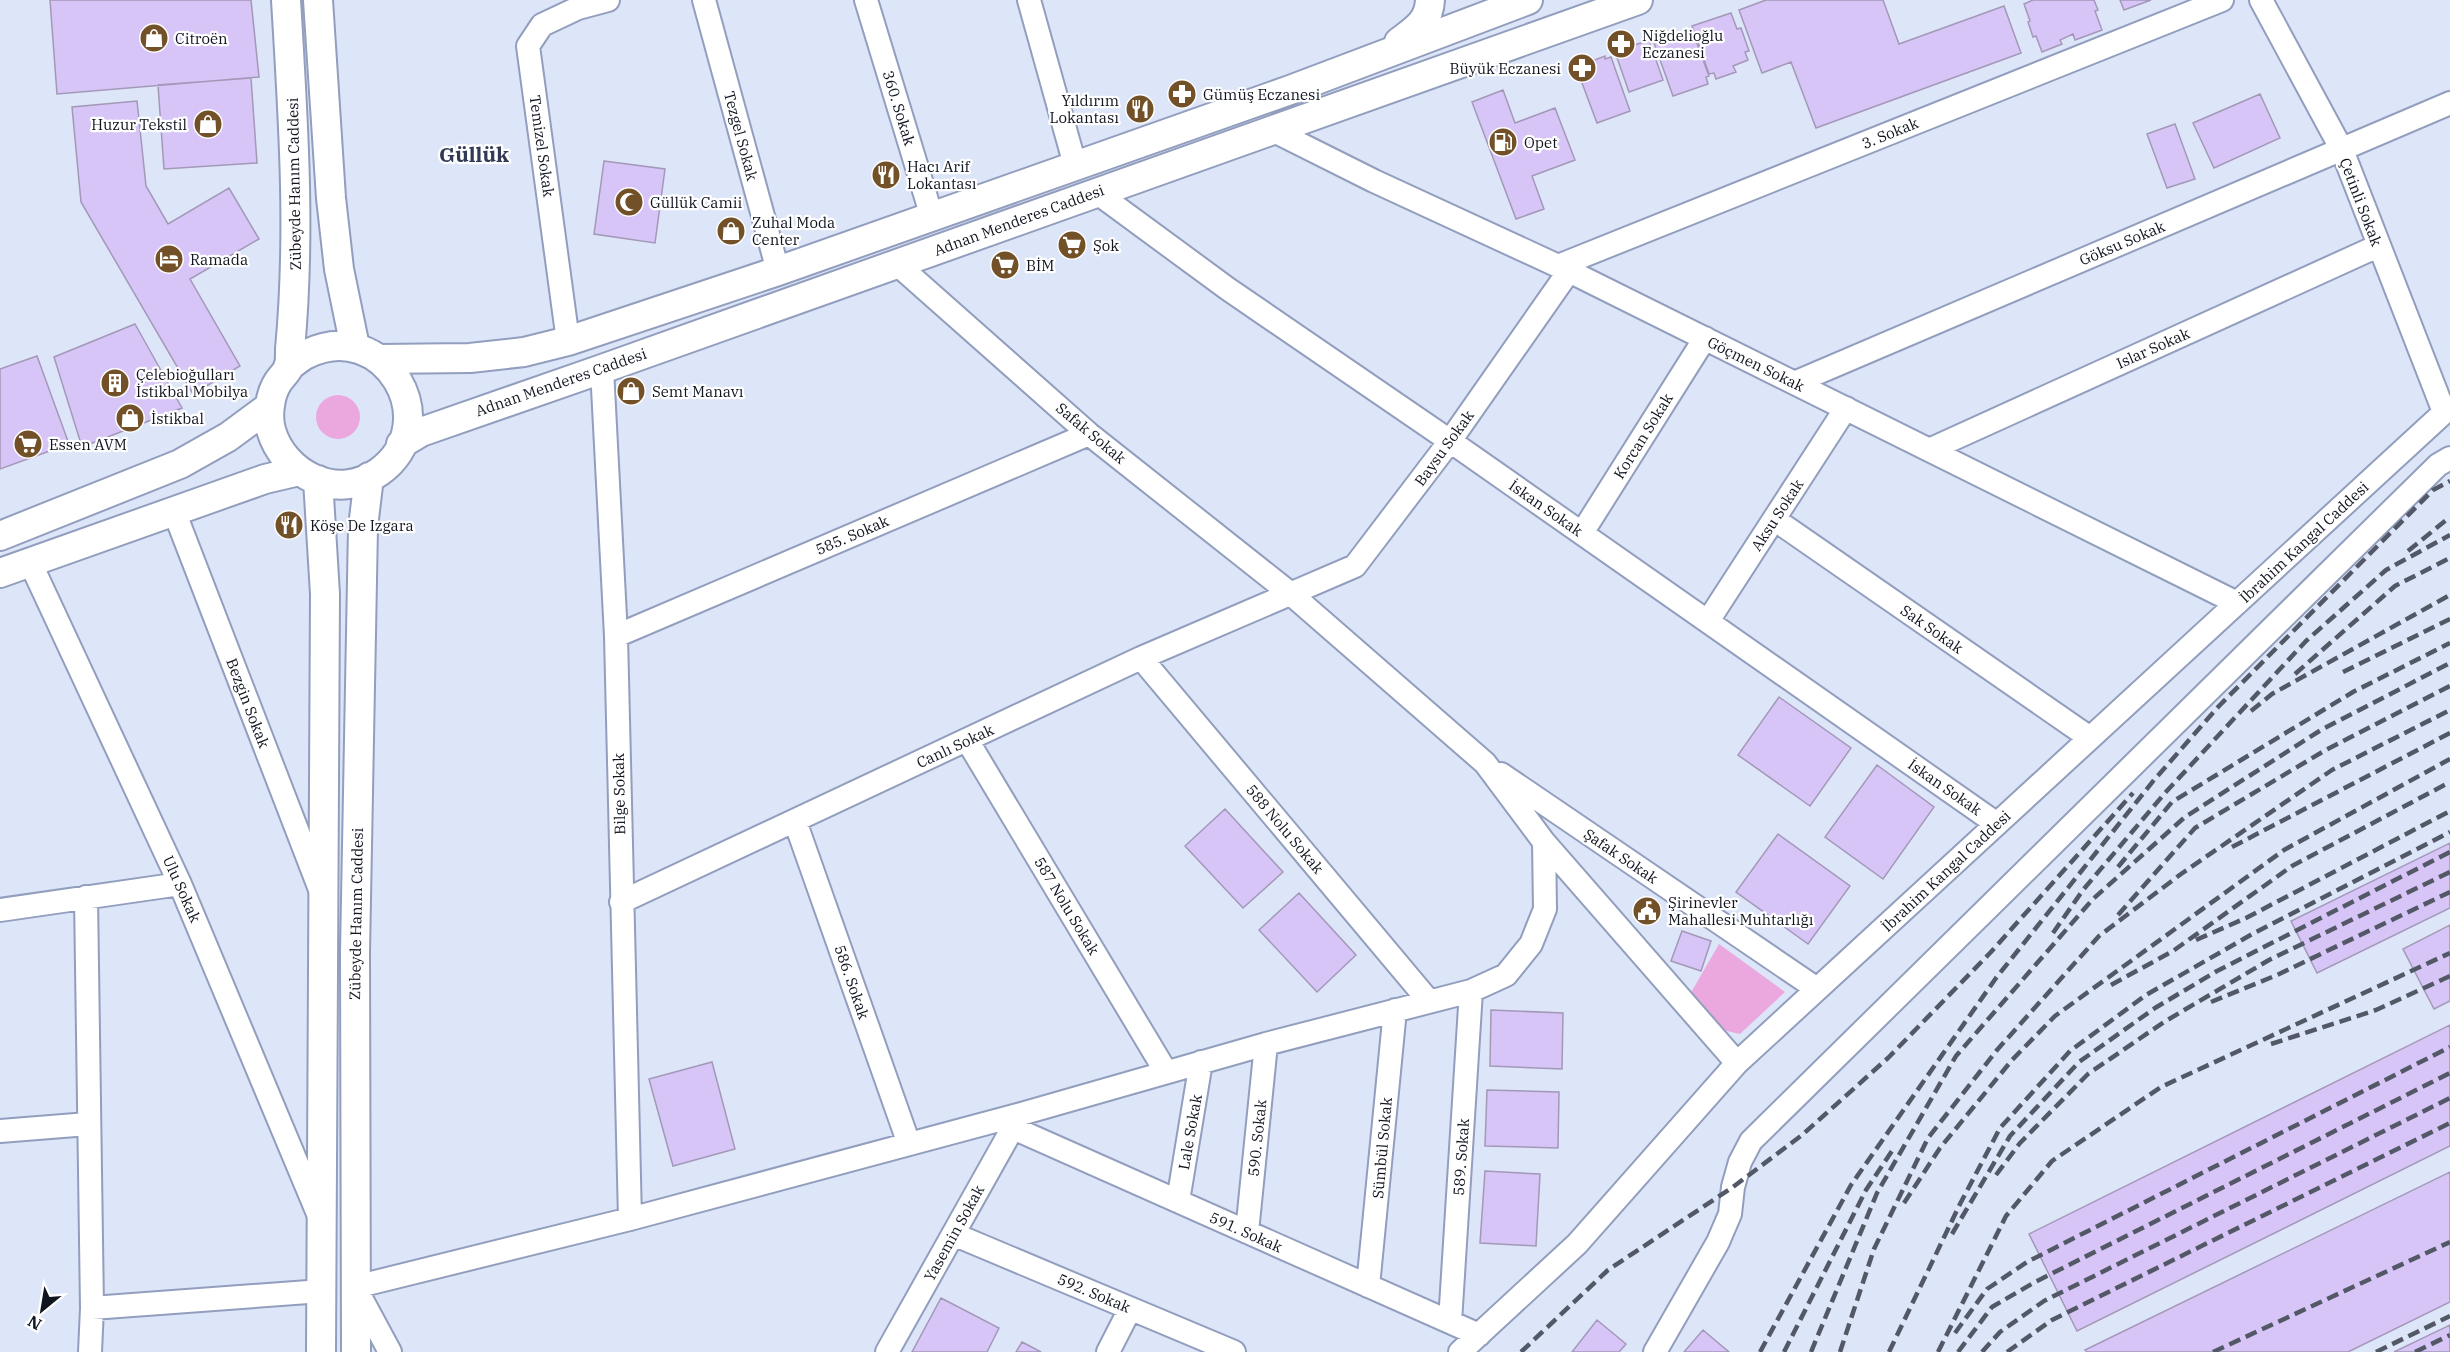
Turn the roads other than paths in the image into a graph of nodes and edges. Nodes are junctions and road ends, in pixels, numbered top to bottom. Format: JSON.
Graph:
{"nodes":[{"id":1,"x":286,"y":0,"type":"edge"},
{"id":2,"x":318,"y":0,"type":"edge"},
{"id":3,"x":608,"y":0,"type":"edge"},
{"id":4,"x":704,"y":0,"type":"edge"},
{"id":5,"x":866,"y":0,"type":"edge"},
{"id":6,"x":1029,"y":0,"type":"edge"},
{"id":7,"x":1430,"y":0,"type":"edge"},
{"id":8,"x":1437,"y":0,"type":"edge"},
{"id":9,"x":1528,"y":0,"type":"edge"},
{"id":10,"x":1638,"y":0,"type":"edge"},
{"id":11,"x":2222,"y":0,"type":"edge"},
{"id":12,"x":2261,"y":0,"type":"edge"},
{"id":13,"x":1473,"y":10,"type":"edge"},
{"id":14,"x":1447,"y":29,"type":"junction"},
{"id":15,"x":1488,"y":53,"type":"junction"},
{"id":16,"x":1377,"y":56,"type":"junction"},
{"id":17,"x":1460,"y":64,"type":"junction"},
{"id":18,"x":2450,"y":102,"type":"edge"},
{"id":19,"x":1272,"y":130,"type":"junction"},
{"id":20,"x":2342,"y":150,"type":"junction"},
{"id":21,"x":1076,"y":165,"type":"junction"},
{"id":22,"x":1096,"y":192,"type":"junction"},
{"id":23,"x":932,"y":217,"type":"junction"},
{"id":24,"x":2378,"y":246,"type":"junction"},
{"id":25,"x":897,"y":264,"type":"junction"},
{"id":26,"x":1563,"y":268,"type":"junction"},
{"id":27,"x":778,"y":271,"type":"junction"},
{"id":28,"x":1704,"y":338,"type":"junction"},
{"id":29,"x":568,"y":341,"type":"junction"},
{"id":30,"x":366,"y":353,"type":"junction"},
{"id":31,"x":288,"y":367,"type":"junction"},
{"id":32,"x":602,"y":369,"type":"junction"},
{"id":33,"x":1794,"y":382,"type":"junction"},
{"id":34,"x":270,"y":405,"type":"junction"},
{"id":35,"x":1846,"y":408,"type":"junction"},
{"id":36,"x":2447,"y":410,"type":"edge"},
{"id":37,"x":1089,"y":434,"type":"junction"},
{"id":38,"x":1450,"y":441,"type":"junction"},
{"id":39,"x":401,"y":444,"type":"junction"},
{"id":40,"x":1929,"y":450,"type":"junction"},
{"id":41,"x":2450,"y":458,"type":"edge"},
{"id":42,"x":308,"y":475,"type":"junction"},
{"id":43,"x":369,"y":477,"type":"junction"},
{"id":44,"x":174,"y":511,"type":"junction"},
{"id":45,"x":1774,"y":519,"type":"junction"},
{"id":46,"x":1582,"y":533,"type":"junction"},
{"id":47,"x":0,"y":536,"type":"edge"},
{"id":48,"x":30,"y":562,"type":"junction"},
{"id":49,"x":0,"y":573,"type":"edge"},
{"id":50,"x":1291,"y":594,"type":"junction"},
{"id":51,"x":2237,"y":603,"type":"junction"},
{"id":52,"x":1708,"y":621,"type":"junction"},
{"id":53,"x":616,"y":636,"type":"junction"},
{"id":54,"x":1141,"y":658,"type":"junction"},
{"id":55,"x":2090,"y":738,"type":"junction"},
{"id":56,"x":968,"y":740,"type":"junction"},
{"id":57,"x":1485,"y":763,"type":"junction"},
{"id":58,"x":795,"y":821,"type":"junction"},
{"id":59,"x":1997,"y":824,"type":"junction"},
{"id":60,"x":1544,"y":843,"type":"junction"},
{"id":61,"x":180,"y":884,"type":"junction"},
{"id":62,"x":322,"y":896,"type":"junction"},
{"id":63,"x":86,"y":897,"type":"junction"},
{"id":64,"x":621,"y":902,"type":"junction"},
{"id":65,"x":0,"y":910,"type":"edge"},
{"id":66,"x":1817,"y":989,"type":"junction"},
{"id":67,"x":1471,"y":991,"type":"junction"},
{"id":68,"x":1428,"y":1000,"type":"junction"},
{"id":69,"x":1395,"y":1010,"type":"junction"},
{"id":70,"x":1266,"y":1044,"type":"junction"},
{"id":71,"x":1201,"y":1062,"type":"junction"},
{"id":72,"x":1737,"y":1063,"type":"junction"},
{"id":73,"x":1166,"y":1072,"type":"junction"},
{"id":74,"x":1017,"y":1121,"type":"junction"},
{"id":75,"x":88,"y":1124,"type":"junction"},
{"id":76,"x":0,"y":1131,"type":"edge"},
{"id":77,"x":909,"y":1144,"type":"junction"},
{"id":78,"x":1178,"y":1201,"type":"junction"},
{"id":79,"x":630,"y":1219,"type":"junction"},
{"id":80,"x":321,"y":1221,"type":"junction"},
{"id":81,"x":1247,"y":1232,"type":"junction"},
{"id":82,"x":953,"y":1234,"type":"junction"},
{"id":83,"x":1368,"y":1286,"type":"junction"},
{"id":84,"x":355,"y":1287,"type":"junction"},
{"id":85,"x":322,"y":1291,"type":"junction"},
{"id":86,"x":92,"y":1308,"type":"junction"},
{"id":87,"x":1130,"y":1308,"type":"junction"},
{"id":88,"x":1450,"y":1322,"type":"junction"},
{"id":89,"x":1479,"y":1335,"type":"junction"},
{"id":90,"x":90,"y":1352,"type":"edge"},
{"id":91,"x":321,"y":1352,"type":"edge"},
{"id":92,"x":356,"y":1352,"type":"edge"},
{"id":93,"x":390,"y":1352,"type":"edge"},
{"id":94,"x":887,"y":1352,"type":"edge"},
{"id":95,"x":1108,"y":1352,"type":"edge"},
{"id":96,"x":1234,"y":1352,"type":"edge"},
{"id":97,"x":1460,"y":1352,"type":"edge"},
{"id":98,"x":1654,"y":1352,"type":"edge"}],
"edges":[{"from":1,"to":31,"type":"main road","name":"Zübeyde Hanım Caddesi"},
{"from":2,"to":30,"type":"main road"},
{"from":3,"to":29,"type":"street","name":"Temizel Sokak"},
{"from":4,"to":27,"type":"street","name":"Tezgel Sokak"},
{"from":5,"to":23,"type":"street","name":"360. Sokak"},
{"from":6,"to":21,"type":"street"},
{"from":7,"to":16,"type":"main road"},
{"from":8,"to":14,"type":"main road"},
{"from":9,"to":13,"type":"main road"},
{"from":10,"to":15,"type":"main road","name":"Adnan Menderes Caddesi"},
{"from":11,"to":26,"type":"street","name":"3. Sokak"},
{"from":12,"to":20,"type":"street","name":"Çetinli Sokak"},
{"from":13,"to":14,"type":"main road"},
{"from":13,"to":15,"type":"main road"},
{"from":14,"to":16,"type":"main road"},
{"from":14,"to":17,"type":"main road"},
{"from":15,"to":17,"type":"main road","name":"Adnan Menderes Caddesi"},
{"from":16,"to":21,"type":"main road"},
{"from":17,"to":19,"type":"main road","name":"Adnan Menderes Caddesi"},
{"from":18,"to":20,"type":"street","name":"Göksu Sokak"},
{"from":19,"to":22,"type":"main road","name":"Adnan Menderes Caddesi"},
{"from":19,"to":26,"type":"street","name":"Göçmen Sokak"},
{"from":20,"to":24,"type":"street","name":"Çetinli Sokak"},
{"from":20,"to":33,"type":"street","name":"Göksu Sokak"},
{"from":21,"to":23,"type":"main road"},
{"from":22,"to":25,"type":"main road","name":"Adnan Menderes Caddesi"},
{"from":22,"to":38,"type":"street","name":"İskan Sokak"},
{"from":23,"to":27,"type":"main road"},
{"from":24,"to":36,"type":"street","name":"Çetinli Sokak"},
{"from":24,"to":40,"type":"street","name":"Islar Sokak"},
{"from":25,"to":32,"type":"main road","name":"Adnan Menderes Caddesi"},
{"from":25,"to":37,"type":"street","name":"Safak Sokak"},
{"from":26,"to":28,"type":"street","name":"Göçmen Sokak"},
{"from":26,"to":38,"type":"street","name":"Baysu Sokak"},
{"from":27,"to":29,"type":"main road"},
{"from":28,"to":33,"type":"street","name":"Göçmen Sokak"},
{"from":28,"to":46,"type":"street","name":"Korcan Sokak"},
{"from":29,"to":30,"type":"main road"},
{"from":30,"to":31,"type":"main road"},
{"from":30,"to":39,"type":"main road"},
{"from":31,"to":34,"type":"main road"},
{"from":32,"to":39,"type":"main road","name":"Adnan Menderes Caddesi"},
{"from":32,"to":53,"type":"street","name":"Bilge Sokak"},
{"from":33,"to":35,"type":"street","name":"Göçmen Sokak"},
{"from":34,"to":42,"type":"main road"},
{"from":34,"to":47,"type":"main road"},
{"from":35,"to":40,"type":"street","name":"Göçmen Sokak"},
{"from":35,"to":45,"type":"street","name":"Aksu Sokak"},
{"from":36,"to":51,"type":"street","name":"İbrahim Kangal Caddesi"},
{"from":37,"to":50,"type":"street","name":"Safak Sokak"},
{"from":37,"to":53,"type":"street","name":"585. Sokak"},
{"from":38,"to":46,"type":"street","name":"İskan Sokak"},
{"from":38,"to":50,"type":"street","name":"Baysu Sokak"},
{"from":39,"to":43,"type":"main road"},
{"from":40,"to":51,"type":"street","name":"Göçmen Sokak"},
{"from":41,"to":98,"type":"street"},
{"from":42,"to":43,"type":"main road"},
{"from":42,"to":44,"type":"main road"},
{"from":42,"to":62,"type":"main road"},
{"from":43,"to":84,"type":"main road","name":"Zübeyde Hanım Caddesi"},
{"from":44,"to":48,"type":"main road"},
{"from":44,"to":62,"type":"street","name":"Bezgin Sokak"},
{"from":45,"to":52,"type":"street","name":"Aksu Sokak"},
{"from":45,"to":55,"type":"street","name":"Sak Sokak"},
{"from":46,"to":52,"type":"street","name":"İskan Sokak"},
{"from":48,"to":49,"type":"main road"},
{"from":48,"to":61,"type":"street","name":"Ulu Sokak"},
{"from":50,"to":54,"type":"street","name":"Canlı Sokak"},
{"from":50,"to":57,"type":"street","name":"Şafak Sokak"},
{"from":51,"to":55,"type":"street","name":"İbrahim Kangal Caddesi"},
{"from":52,"to":59,"type":"street","name":"İskan Sokak"},
{"from":53,"to":64,"type":"street","name":"Bilge Sokak"},
{"from":54,"to":56,"type":"street","name":"Canlı Sokak"},
{"from":54,"to":68,"type":"street","name":"588 Nolu Sokak"},
{"from":55,"to":59,"type":"street","name":"İbrahim Kangal Caddesi"},
{"from":56,"to":58,"type":"street","name":"Canlı Sokak"},
{"from":56,"to":73,"type":"street","name":"587 Nolu Sokak"},
{"from":57,"to":60,"type":"street","name":"Şafak Sokak"},
{"from":57,"to":66,"type":"street","name":"Şafak Sokak"},
{"from":58,"to":64,"type":"street","name":"Canlı Sokak"},
{"from":58,"to":77,"type":"street","name":"586. Sokak"},
{"from":59,"to":66,"type":"street","name":"İbrahim Kangal Caddesi"},
{"from":60,"to":67,"type":"street"},
{"from":60,"to":72,"type":"street","name":"Şafak Sokak"},
{"from":61,"to":63,"type":"street"},
{"from":61,"to":80,"type":"street","name":"Ulu Sokak"},
{"from":62,"to":80,"type":"main road"},
{"from":63,"to":65,"type":"street"},
{"from":63,"to":75,"type":"street"},
{"from":64,"to":79,"type":"street","name":"Bilge Sokak"},
{"from":66,"to":72,"type":"street","name":"İbrahim Kangal Caddesi"},
{"from":67,"to":68,"type":"street"},
{"from":67,"to":88,"type":"street","name":"589. Sokak"},
{"from":68,"to":69,"type":"street"},
{"from":69,"to":70,"type":"street"},
{"from":69,"to":83,"type":"street","name":"Sümbül Sokak"},
{"from":70,"to":71,"type":"street"},
{"from":70,"to":81,"type":"street","name":"590. Sokak"},
{"from":71,"to":73,"type":"street"},
{"from":71,"to":78,"type":"street","name":"Lale Sokak"},
{"from":72,"to":89,"type":"street","name":"İbrahim Kangal Caddesi"},
{"from":73,"to":74,"type":"street"},
{"from":74,"to":77,"type":"street"},
{"from":74,"to":78,"type":"street","name":"591. Sokak"},
{"from":74,"to":82,"type":"street","name":"Yasemin Sokak"},
{"from":75,"to":76,"type":"street"},
{"from":75,"to":86,"type":"street"},
{"from":77,"to":79,"type":"street"},
{"from":78,"to":81,"type":"street","name":"591. Sokak"},
{"from":79,"to":84,"type":"street"},
{"from":80,"to":85,"type":"main road"},
{"from":81,"to":83,"type":"street","name":"591. Sokak"},
{"from":82,"to":87,"type":"street","name":"592. Sokak"},
{"from":82,"to":94,"type":"street","name":"Yasemin Sokak"},
{"from":83,"to":88,"type":"street","name":"591. Sokak"},
{"from":84,"to":92,"type":"main road","name":"Zübeyde Hanım Caddesi"},
{"from":84,"to":93,"type":"street"},
{"from":85,"to":86,"type":"street"},
{"from":85,"to":91,"type":"main road"},
{"from":86,"to":90,"type":"street"},
{"from":87,"to":95,"type":"street"},
{"from":87,"to":96,"type":"street","name":"592. Sokak"},
{"from":88,"to":89,"type":"street","name":"591. Sokak"},
{"from":89,"to":97,"type":"street","name":"İbrahim Kangal Caddesi"}]}
